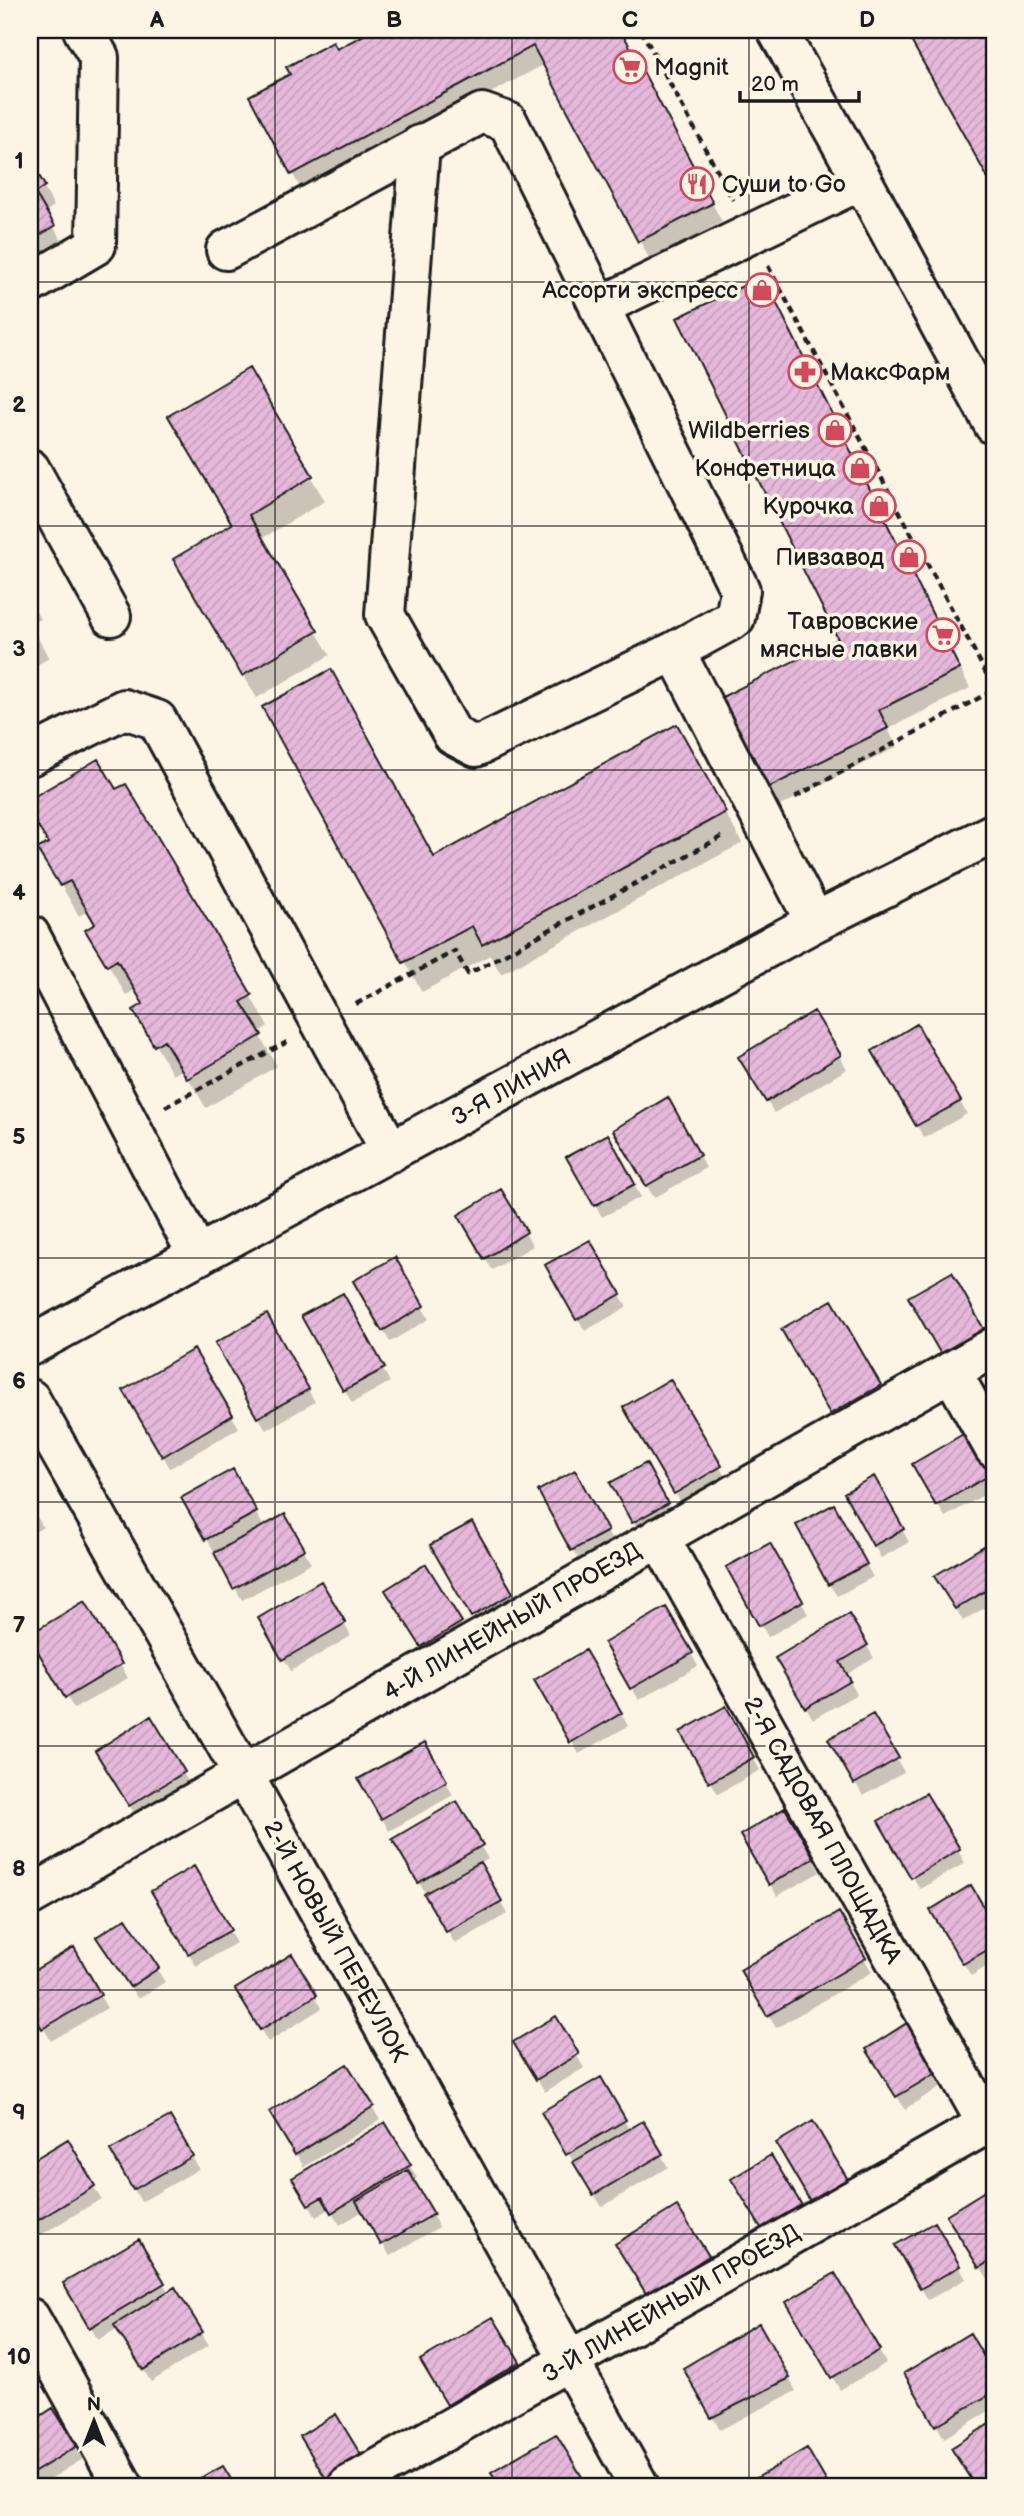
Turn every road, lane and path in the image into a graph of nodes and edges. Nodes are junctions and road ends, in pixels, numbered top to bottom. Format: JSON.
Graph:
{"nodes":[{"id":1,"x":83,"y":30,"type":"edge"},
{"id":2,"x":641,"y":30,"type":"edge"},
{"id":3,"x":777,"y":30,"type":"edge"},
{"id":4,"x":420,"y":145,"type":"junction"},
{"id":5,"x":862,"y":180,"type":"junction"},
{"id":6,"x":751,"y":234,"type":"junction"},
{"id":7,"x":226,"y":250,"type":"dead end"},
{"id":8,"x":30,"y":284,"type":"edge"},
{"id":9,"x":599,"y":307,"type":"junction"},
{"id":10,"x":994,"y":425,"type":"edge"},
{"id":11,"x":30,"y":469,"type":"edge"},
{"id":12,"x":111,"y":616,"type":"dead end"},
{"id":13,"x":675,"y":651,"type":"junction"},
{"id":14,"x":994,"y":689,"type":"edge"},
{"id":15,"x":30,"y":756,"type":"edge"},
{"id":16,"x":760,"y":816,"type":"junction"},
{"id":17,"x":994,"y":833,"type":"edge"},
{"id":18,"x":815,"y":922,"type":"junction"},
{"id":19,"x":30,"y":935,"type":"edge"},
{"id":20,"x":321,"y":1023,"type":"junction"},
{"id":21,"x":130,"y":1126,"type":"junction"},
{"id":22,"x":391,"y":1152,"type":"junction"},
{"id":23,"x":198,"y":1256,"type":"junction"},
{"id":24,"x":30,"y":1346,"type":"edge"},
{"id":25,"x":994,"y":1347,"type":"edge"},
{"id":26,"x":951,"y":1371,"type":"junction"},
{"id":27,"x":30,"y":1399,"type":"edge"},
{"id":28,"x":994,"y":1448,"type":"edge"},
{"id":29,"x":659,"y":1537,"type":"junction"},
{"id":30,"x":243,"y":1774,"type":"junction"},
{"id":31,"x":30,"y":1896,"type":"edge"},
{"id":32,"x":991,"y":2122,"type":"edge"},
{"id":33,"x":30,"y":2318,"type":"edge"},
{"id":34,"x":569,"y":2361,"type":"junction"},
{"id":35,"x":123,"y":2486,"type":"edge"},
{"id":36,"x":348,"y":2486,"type":"edge"},
{"id":37,"x":639,"y":2486,"type":"edge"}],
"edges":[{"from":1,"to":8,"type":"street"},
{"from":2,"to":6,"type":"path"},
{"from":3,"to":5,"type":"street"},
{"from":4,"to":7,"type":"street"},
{"from":4,"to":9,"type":"street"},
{"from":4,"to":13,"type":"street"},
{"from":5,"to":6,"type":"street"},
{"from":5,"to":10,"type":"street"},
{"from":6,"to":9,"type":"street"},
{"from":6,"to":14,"type":"path"},
{"from":9,"to":13,"type":"street"},
{"from":11,"to":12,"type":"street"},
{"from":13,"to":16,"type":"street"},
{"from":14,"to":16,"type":"path"},
{"from":15,"to":20,"type":"street"},
{"from":16,"to":18,"type":"street"},
{"from":16,"to":20,"type":"path"},
{"from":17,"to":18,"type":"street","name":"3-Я ЛИНИЯ"},
{"from":18,"to":22,"type":"street","name":"3-Я ЛИНИЯ"},
{"from":19,"to":21,"type":"street"},
{"from":20,"to":21,"type":"path"},
{"from":20,"to":22,"type":"street"},
{"from":21,"to":23,"type":"street"},
{"from":22,"to":23,"type":"street","name":"3-Я ЛИНИЯ"},
{"from":23,"to":24,"type":"street","name":"3-Я ЛИНИЯ"},
{"from":25,"to":26,"type":"street","name":"4-Й ЛИНЕЙНЫЙ ПРОЕЗД"},
{"from":26,"to":28,"type":"street"},
{"from":26,"to":29,"type":"street","name":"4-Й ЛИНЕЙНЫЙ ПРОЕЗД"},
{"from":27,"to":30,"type":"street","name":"2-Й НОВЫЙ ПЕРЕУЛОК"},
{"from":29,"to":30,"type":"street","name":"4-Й ЛИНЕЙНЫЙ ПРОЕЗД"},
{"from":29,"to":32,"type":"street","name":"2-Я CАДОВАЯ ПЛОЩАДКА"},
{"from":30,"to":31,"type":"street","name":"4-Й ЛИНЕЙНЫЙ ПРОЕЗД"},
{"from":30,"to":34,"type":"street","name":"2-Й НОВЫЙ ПЕРЕУЛОК"},
{"from":32,"to":34,"type":"street","name":"3-Й ЛИНЕЙНЫЙ ПРОЕЗД"},
{"from":33,"to":35,"type":"street"},
{"from":34,"to":36,"type":"street","name":"3-Й ЛИНЕЙНЫЙ ПРОЕЗД"},
{"from":34,"to":37,"type":"street","name":"2-Й НОВЫЙ ПЕРЕУЛОК"}]}
